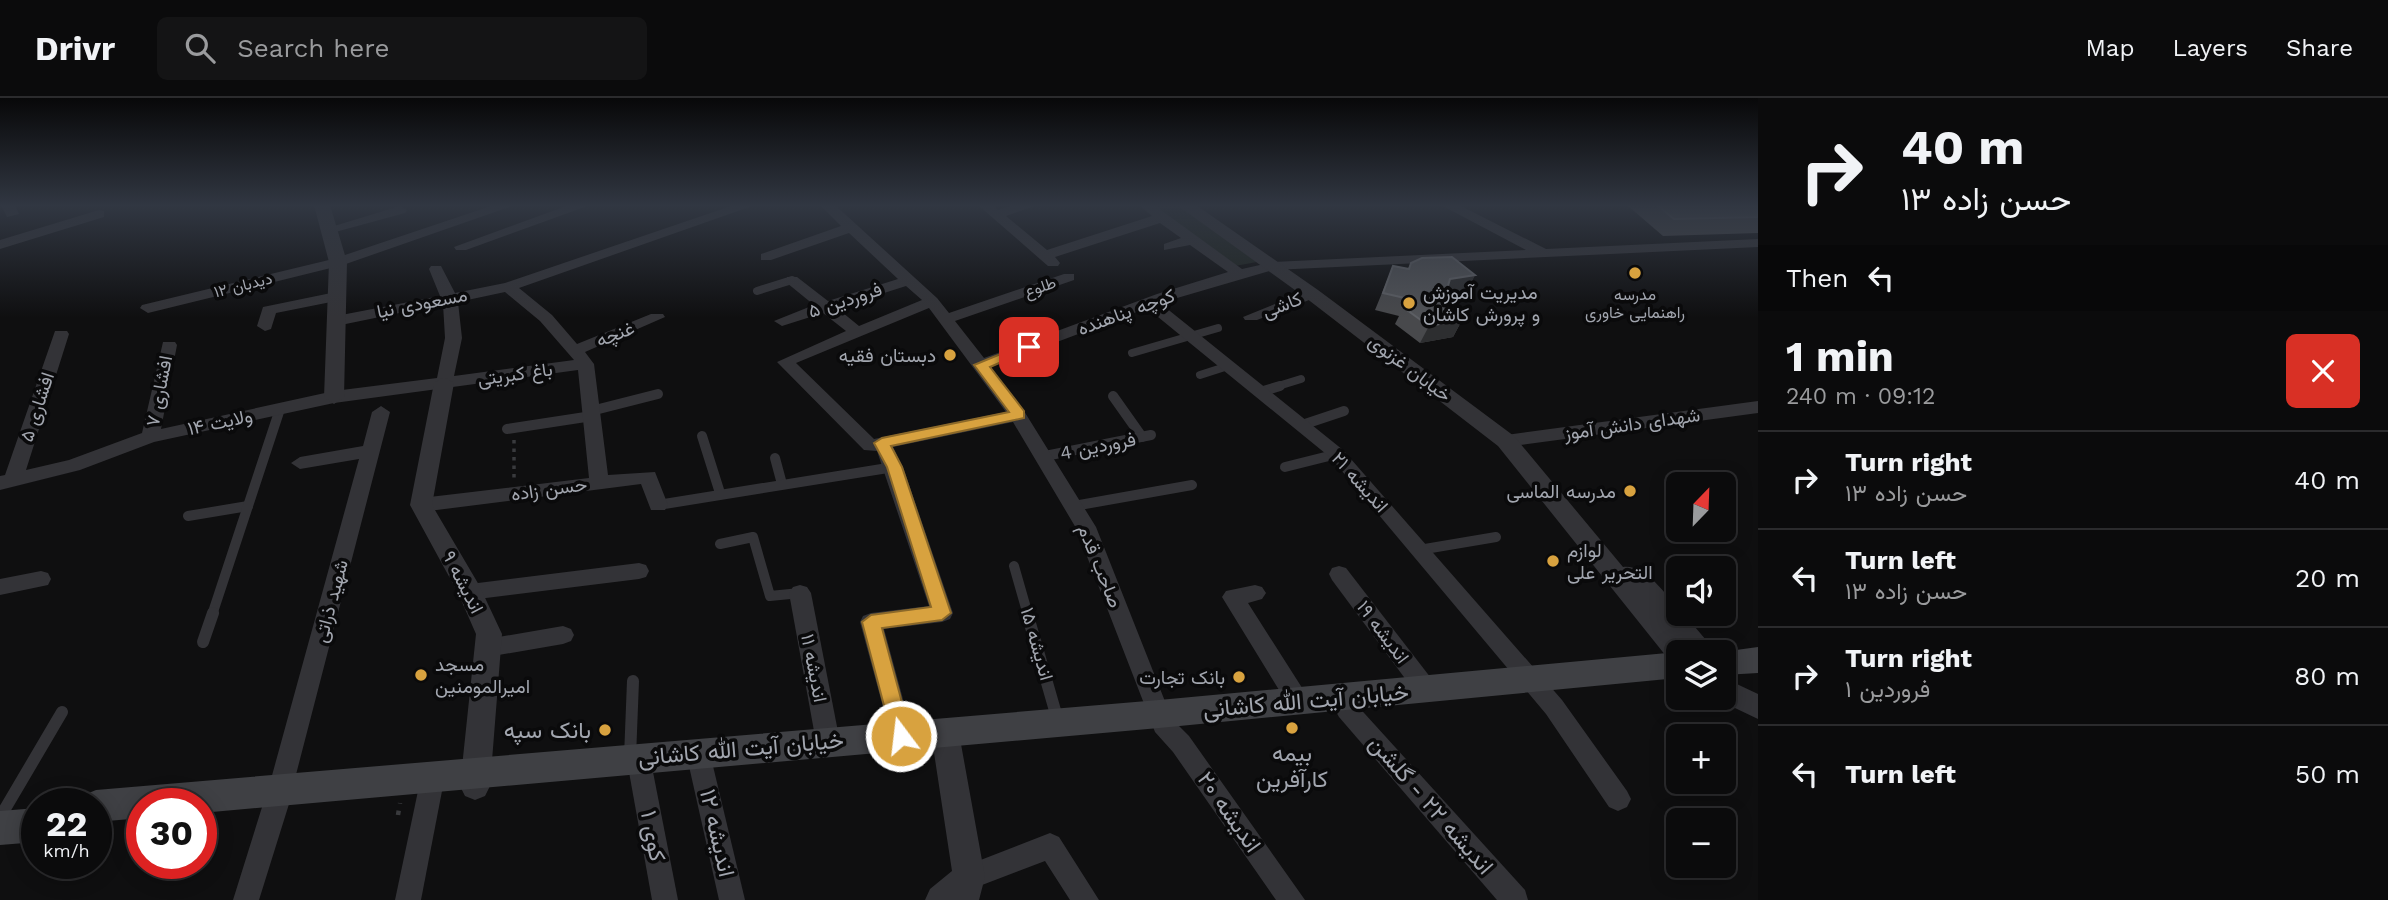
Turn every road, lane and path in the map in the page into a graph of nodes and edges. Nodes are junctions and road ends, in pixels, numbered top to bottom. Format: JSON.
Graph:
{"nodes":[{"id":1,"x":332,"y":242,"type":"edge"},
{"id":2,"x":397,"y":242,"type":"edge"},
{"id":3,"x":474,"y":242,"type":"edge"},
{"id":4,"x":639,"y":242,"type":"edge"},
{"id":5,"x":808,"y":242,"type":"edge"},
{"id":6,"x":866,"y":242,"type":"edge"},
{"id":7,"x":1028,"y":242,"type":"edge"},
{"id":8,"x":1086,"y":242,"type":"edge"},
{"id":9,"x":1182,"y":242,"type":"edge"},
{"id":10,"x":1197,"y":242,"type":"edge"},
{"id":11,"x":1241,"y":242,"type":"edge"},
{"id":12,"x":1522,"y":242,"type":"edge"},
{"id":13,"x":1758,"y":243,"type":"edge"},
{"id":14,"x":461,"y":247,"type":"dead end"},
{"id":15,"x":1169,"y":247,"type":"dead end"},
{"id":16,"x":1541,"y":252,"type":"junction"},
{"id":17,"x":1044,"y":256,"type":"junction"},
{"id":18,"x":766,"y":257,"type":"dead end"},
{"id":19,"x":338,"y":262,"type":"junction"},
{"id":20,"x":1273,"y":266,"type":"junction"},
{"id":21,"x":436,"y":269,"type":"dead end"},
{"id":22,"x":1238,"y":273,"type":"junction"},
{"id":23,"x":792,"y":280,"type":"joint"},
{"id":24,"x":909,"y":280,"type":"junction"},
{"id":25,"x":508,"y":287,"type":"junction"},
{"id":26,"x":757,"y":291,"type":"dead end"},
{"id":27,"x":1312,"y":294,"type":"junction"},
{"id":28,"x":451,"y":296,"type":"junction"},
{"id":29,"x":336,"y":297,"type":"junction"},
{"id":30,"x":932,"y":301,"type":"junction"},
{"id":31,"x":1150,"y":303,"type":"junction"},
{"id":32,"x":827,"y":306,"type":"junction"},
{"id":33,"x":148,"y":308,"type":"dead end"},
{"id":34,"x":657,"y":317,"type":"dead end"},
{"id":35,"x":1251,"y":317,"type":"dead end"},
{"id":36,"x":945,"y":319,"type":"junction"},
{"id":37,"x":336,"y":321,"type":"junction"},
{"id":38,"x":782,"y":321,"type":"dead end"},
{"id":39,"x":265,"y":327,"type":"dead end"},
{"id":40,"x":1218,"y":327,"type":"dead end"},
{"id":41,"x":856,"y":331,"type":"junction"},
{"id":42,"x":61,"y":334,"type":"dead end"},
{"id":43,"x":1191,"y":336,"type":"junction"},
{"id":44,"x":169,"y":345,"type":"dead end"},
{"id":45,"x":574,"y":351,"type":"junction"},
{"id":46,"x":1132,"y":354,"type":"dead end"},
{"id":47,"x":785,"y":362,"type":"joint"},
{"id":48,"x":586,"y":364,"type":"junction"},
{"id":49,"x":981,"y":365,"type":"junction"},
{"id":50,"x":1228,"y":366,"type":"junction"},
{"id":51,"x":1200,"y":375,"type":"dead end"},
{"id":52,"x":1301,"y":379,"type":"dead end"},
{"id":53,"x":444,"y":383,"type":"junction"},
{"id":54,"x":1260,"y":392,"type":"junction"},
{"id":55,"x":658,"y":394,"type":"dead end"},
{"id":56,"x":1113,"y":396,"type":"dead end"},
{"id":57,"x":334,"y":397,"type":"junction"},
{"id":58,"x":1758,"y":407,"type":"edge"},
{"id":59,"x":280,"y":409,"type":"junction"},
{"id":60,"x":1344,"y":411,"type":"dead end"},
{"id":61,"x":381,"y":412,"type":"dead end"},
{"id":62,"x":591,"y":413,"type":"junction"},
{"id":63,"x":1018,"y":415,"type":"junction"},
{"id":64,"x":1302,"y":425,"type":"junction"},
{"id":65,"x":511,"y":428,"type":"joint"},
{"id":66,"x":702,"y":436,"type":"dead end"},
{"id":67,"x":150,"y":437,"type":"junction"},
{"id":68,"x":1506,"y":441,"type":"junction"},
{"id":69,"x":882,"y":443,"type":"junction"},
{"id":70,"x":371,"y":451,"type":"junction"},
{"id":71,"x":1337,"y":454,"type":"junction"},
{"id":72,"x":1045,"y":456,"type":"junction"},
{"id":73,"x":775,"y":458,"type":"dead end"},
{"id":74,"x":300,"y":463,"type":"dead end"},
{"id":75,"x":894,"y":467,"type":"junction"},
{"id":76,"x":1285,"y":467,"type":"dead end"},
{"id":77,"x":6,"y":481,"type":"edge"},
{"id":78,"x":599,"y":482,"type":"junction"},
{"id":79,"x":782,"y":484,"type":"junction"},
{"id":80,"x":1192,"y":485,"type":"dead end"},
{"id":81,"x":720,"y":493,"type":"junction"},
{"id":82,"x":514,"y":494,"type":"junction"},
{"id":83,"x":421,"y":505,"type":"junction"},
{"id":84,"x":658,"y":505,"type":"joint"},
{"id":85,"x":248,"y":506,"type":"junction"},
{"id":86,"x":1074,"y":506,"type":"junction"},
{"id":87,"x":188,"y":516,"type":"dead end"},
{"id":88,"x":1496,"y":537,"type":"dead end"},
{"id":89,"x":720,"y":544,"type":"dead end"},
{"id":90,"x":1419,"y":550,"type":"junction"},
{"id":91,"x":1607,"y":561,"type":"junction"},
{"id":92,"x":1014,"y":566,"type":"dead end"},
{"id":93,"x":639,"y":571,"type":"dead end"},
{"id":94,"x":1339,"y":574,"type":"dead end"},
{"id":95,"x":41,"y":579,"type":"dead end"},
{"id":96,"x":0,"y":587,"type":"edge"},
{"id":97,"x":470,"y":592,"type":"junction"},
{"id":98,"x":800,"y":593,"type":"joint"},
{"id":99,"x":1255,"y":593,"type":"dead end"},
{"id":100,"x":563,"y":635,"type":"dead end"},
{"id":101,"x":1668,"y":640,"type":"edge"},
{"id":102,"x":1692,"y":640,"type":"edge"},
{"id":103,"x":203,"y":642,"type":"dead end"},
{"id":104,"x":487,"y":648,"type":"junction"},
{"id":105,"x":1758,"y":660,"type":"edge"},
{"id":106,"x":1666,"y":667,"type":"edge"},
{"id":107,"x":1736,"y":670,"type":"edge"},
{"id":108,"x":1758,"y":675,"type":"edge"},
{"id":109,"x":1736,"y":676,"type":"edge"},
{"id":110,"x":633,"y":681,"type":"dead end"},
{"id":111,"x":1666,"y":681,"type":"edge"},
{"id":112,"x":1535,"y":686,"type":"junction"},
{"id":113,"x":1736,"y":687,"type":"edge"},
{"id":114,"x":1426,"y":689,"type":"junction"},
{"id":115,"x":1298,"y":701,"type":"junction"},
{"id":116,"x":1758,"y":707,"type":"edge"},
{"id":117,"x":1347,"y":710,"type":"junction"},
{"id":118,"x":62,"y":712,"type":"dead end"},
{"id":119,"x":1161,"y":720,"type":"junction"},
{"id":120,"x":1058,"y":723,"type":"junction"},
{"id":121,"x":901,"y":736,"type":"junction"},
{"id":122,"x":946,"y":738,"type":"junction"},
{"id":123,"x":828,"y":742,"type":"junction"},
{"id":124,"x":636,"y":765,"type":"junction"},
{"id":125,"x":701,"y":766,"type":"junction"},
{"id":126,"x":476,"y":779,"type":"junction"},
{"id":127,"x":430,"y":791,"type":"junction"},
{"id":128,"x":278,"y":797,"type":"junction"},
{"id":129,"x":1618,"y":799,"type":"dead end"},
{"id":130,"x":112,"y":805,"type":"edge"},
{"id":131,"x":217,"y":808,"type":"edge"},
{"id":132,"x":21,"y":815,"type":"edge"},
{"id":133,"x":1,"y":819,"type":"edge"},
{"id":134,"x":21,"y":822,"type":"edge"},
{"id":135,"x":966,"y":889,"type":"edge"},
{"id":136,"x":246,"y":900,"type":"edge"},
{"id":137,"x":408,"y":900,"type":"edge"},
{"id":138,"x":665,"y":900,"type":"edge"},
{"id":139,"x":732,"y":900,"type":"edge"},
{"id":140,"x":941,"y":900,"type":"edge"},
{"id":141,"x":1086,"y":900,"type":"edge"},
{"id":142,"x":1292,"y":900,"type":"edge"},
{"id":143,"x":1515,"y":900,"type":"edge"}],
"edges":[{"from":1,"to":19,"type":"street"},
{"from":2,"to":19,"type":"street","name":"دیدبان ۱۲"},
{"from":3,"to":14,"type":"street"},
{"from":4,"to":25,"type":"street"},
{"from":5,"to":18,"type":"street"},
{"from":6,"to":24,"type":"street","name":"صاحب قدم"},
{"from":7,"to":17,"type":"street","name":"طلوع"},
{"from":8,"to":17,"type":"street"},
{"from":9,"to":15,"type":"street"},
{"from":10,"to":22,"type":"street"},
{"from":11,"to":20,"type":"street","name":"خیابان غزنوی"},
{"from":12,"to":16,"type":"street"},
{"from":13,"to":16,"type":"street","name":"کوچه پناهنده"},
{"from":16,"to":20,"type":"street","name":"کوچه پناهنده"},
{"from":17,"to":36,"type":"street","name":"طلوع"},
{"from":19,"to":29,"type":"street"},
{"from":19,"to":33,"type":"street","name":"دیدبان ۱۲"},
{"from":20,"to":22,"type":"street","name":"کوچه پناهنده"},
{"from":20,"to":27,"type":"street","name":"خیابان غزنوی"},
{"from":21,"to":28,"type":"street"},
{"from":22,"to":31,"type":"street","name":"کوچه پناهنده"},
{"from":23,"to":26,"type":"lane"},
{"from":23,"to":32,"type":"street"},
{"from":24,"to":30,"type":"street","name":"صاحب قدم"},
{"from":24,"to":32,"type":"street","name":"فروردین ۵"},
{"from":25,"to":28,"type":"street","name":"مسعودی نیا"},
{"from":25,"to":45,"type":"street"},
{"from":27,"to":35,"type":"street","name":"کاشی"},
{"from":27,"to":68,"type":"street","name":"خیابان غزنوی"},
{"from":28,"to":37,"type":"street","name":"مسعودی نیا"},
{"from":28,"to":53,"type":"street"},
{"from":29,"to":37,"type":"street"},
{"from":29,"to":39,"type":"street"},
{"from":30,"to":36,"type":"street","name":"صاحب قدم"},
{"from":30,"to":41,"type":"street"},
{"from":31,"to":43,"type":"street","name":"اندیشه ۲۱"},
{"from":31,"to":49,"type":"street","name":"کوچه پناهنده"},
{"from":32,"to":38,"type":"street","name":"فروردین ۵"},
{"from":32,"to":41,"type":"street"},
{"from":34,"to":45,"type":"street","name":"غنچه"},
{"from":36,"to":49,"type":"street","name":"صاحب قدم"},
{"from":37,"to":57,"type":"street"},
{"from":40,"to":43,"type":"lane"},
{"from":41,"to":47,"type":"street"},
{"from":42,"to":77,"type":"street","name":"افشاری ۵"},
{"from":43,"to":46,"type":"lane"},
{"from":43,"to":50,"type":"street","name":"اندیشه ۲۱"},
{"from":44,"to":67,"type":"street","name":"افشاری ۷"},
{"from":45,"to":48,"type":"street"},
{"from":47,"to":69,"type":"street"},
{"from":48,"to":53,"type":"street","name":"باغ کبریتی"},
{"from":48,"to":62,"type":"street"},
{"from":49,"to":63,"type":"street","name":"صاحب قدم"},
{"from":50,"to":51,"type":"lane"},
{"from":50,"to":54,"type":"street","name":"اندیشه ۲۱"},
{"from":52,"to":54,"type":"lane"},
{"from":53,"to":57,"type":"street","name":"ولایت ۱۴"},
{"from":53,"to":83,"type":"street"},
{"from":54,"to":64,"type":"street","name":"اندیشه ۲۱"},
{"from":55,"to":62,"type":"lane"},
{"from":56,"to":72,"type":"lane","name":"فروردین 4"},
{"from":57,"to":59,"type":"street","name":"ولایت ۱۴"},
{"from":58,"to":68,"type":"street","name":"شهدای دانش آموز"},
{"from":59,"to":67,"type":"street","name":"ولایت ۱۴"},
{"from":59,"to":85,"type":"lane"},
{"from":60,"to":64,"type":"lane"},
{"from":61,"to":70,"type":"street","name":"شهید ذراتی"},
{"from":62,"to":65,"type":"lane"},
{"from":62,"to":78,"type":"street"},
{"from":63,"to":69,"type":"street"},
{"from":63,"to":72,"type":"street","name":"صاحب قدم"},
{"from":64,"to":71,"type":"street","name":"اندیشه ۲۱"},
{"from":65,"to":82,"type":"path"},
{"from":66,"to":81,"type":"lane"},
{"from":67,"to":77,"type":"street","name":"ولایت ۱۴"},
{"from":68,"to":91,"type":"street","name":"خیابان غزنوی"},
{"from":69,"to":75,"type":"street"},
{"from":70,"to":74,"type":"street"},
{"from":70,"to":128,"type":"street","name":"شهید ذراتی"},
{"from":71,"to":76,"type":"lane"},
{"from":71,"to":90,"type":"street","name":"اندیشه ۲۱"},
{"from":72,"to":86,"type":"street","name":"صاحب قدم"},
{"from":73,"to":79,"type":"lane"},
{"from":75,"to":79,"type":"lane"},
{"from":75,"to":121,"type":"street"},
{"from":78,"to":82,"type":"street","name":"حسن زاده"},
{"from":78,"to":84,"type":"street","name":"حسن زاده"},
{"from":79,"to":81,"type":"lane"},
{"from":80,"to":86,"type":"lane"},
{"from":81,"to":84,"type":"lane"},
{"from":82,"to":83,"type":"street","name":"حسن زاده"},
{"from":83,"to":97,"type":"street","name":"اندیشه ۹"},
{"from":85,"to":87,"type":"lane"},
{"from":85,"to":103,"type":"lane"},
{"from":86,"to":119,"type":"street","name":"صاحب قدم"},
{"from":88,"to":90,"type":"lane"},
{"from":89,"to":98,"type":"lane"},
{"from":90,"to":112,"type":"street","name":"اندیشه ۲۱"},
{"from":91,"to":101,"type":"street"},
{"from":91,"to":102,"type":"street"},
{"from":92,"to":120,"type":"lane","name":"اندیشه ۱۵"},
{"from":93,"to":97,"type":"street"},
{"from":94,"to":114,"type":"street","name":"اندیشه ۱۹"},
{"from":95,"to":96,"type":"street"},
{"from":97,"to":104,"type":"street","name":"اندیشه ۹"},
{"from":98,"to":123,"type":"street","name":"اندیشه ۱۱"},
{"from":99,"to":115,"type":"street"},
{"from":100,"to":104,"type":"street"},
{"from":104,"to":126,"type":"street","name":"اندیشه ۹"},
{"from":105,"to":107,"type":"main road"},
{"from":106,"to":112,"type":"main road","name":"خیابان آیت الله کاشانی"},
{"from":108,"to":109,"type":"main road"},
{"from":110,"to":124,"type":"lane"},
{"from":111,"to":112,"type":"main road","name":"خیابان آیت الله کاشانی"},
{"from":112,"to":114,"type":"main road","name":"خیابان آیت الله کاشانی"},
{"from":112,"to":117,"type":"main road","name":"خیابان آیت الله کاشانی"},
{"from":112,"to":129,"type":"street","name":"اندیشه ۲۱"},
{"from":113,"to":116,"type":"street"},
{"from":114,"to":115,"type":"main road","name":"خیابان آیت الله کاشانی"},
{"from":115,"to":119,"type":"main road","name":"خیابان آیت الله کاشانی"},
{"from":117,"to":119,"type":"main road","name":"خیابان آیت الله کاشانی"},
{"from":117,"to":143,"type":"street","name":"اندیشه ۲۲ - گلشن"},
{"from":118,"to":133,"type":"lane"},
{"from":119,"to":120,"type":"main road","name":"خیابان آیت الله کاشانی"},
{"from":119,"to":122,"type":"main road","name":"خیابان آیت الله کاشانی"},
{"from":119,"to":142,"type":"street","name":"اندیشه ۲۰"},
{"from":120,"to":122,"type":"main road","name":"خیابان آیت الله کاشانی"},
{"from":121,"to":122,"type":"main road","name":"خیابان آیت الله کاشانی"},
{"from":121,"to":123,"type":"main road","name":"خیابان آیت الله کاشانی"},
{"from":122,"to":125,"type":"main road","name":"خیابان آیت الله کاشانی"},
{"from":122,"to":135,"type":"street"},
{"from":123,"to":124,"type":"main road","name":"خیابان آیت الله کاشانی"},
{"from":124,"to":125,"type":"main road","name":"خیابان آیت الله کاشانی"},
{"from":124,"to":126,"type":"main road","name":"خیابان آیت الله کاشانی"},
{"from":124,"to":138,"type":"street","name":"کوی ۱"},
{"from":125,"to":139,"type":"street","name":"اندیشه ۱۲"},
{"from":126,"to":127,"type":"main road","name":"خیابان آیت الله کاشانی"},
{"from":126,"to":128,"type":"main road","name":"خیابان آیت الله کاشانی"},
{"from":127,"to":128,"type":"main road","name":"خیابان آیت الله کاشانی"},
{"from":127,"to":137,"type":"street"},
{"from":128,"to":130,"type":"main road","name":"خیابان آیت الله کاشانی"},
{"from":128,"to":131,"type":"main road","name":"خیابان آیت الله کاشانی"},
{"from":128,"to":136,"type":"street","name":"شهید ذراتی"},
{"from":132,"to":133,"type":"main road"},
{"from":133,"to":134,"type":"main road"},
{"from":135,"to":140,"type":"street"},
{"from":135,"to":141,"type":"street"}]}
